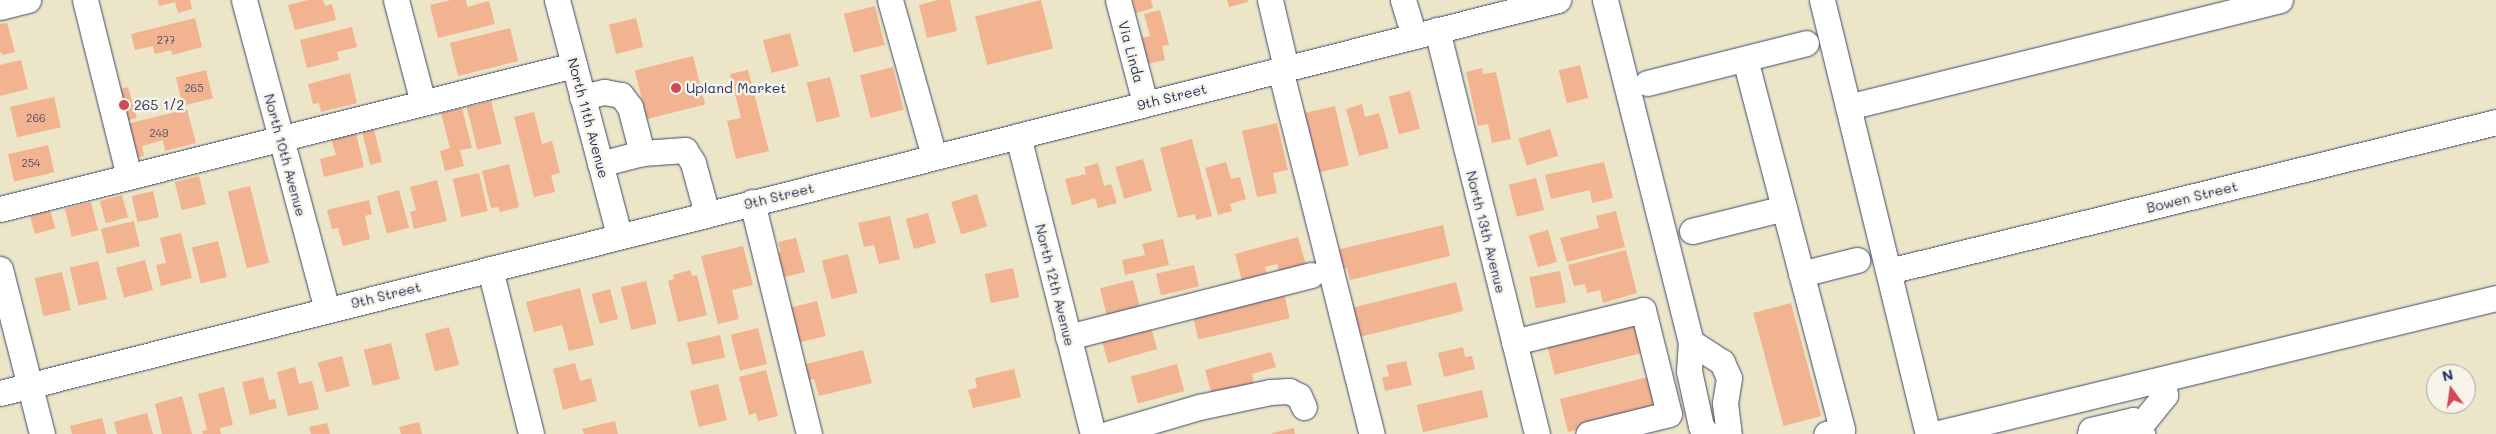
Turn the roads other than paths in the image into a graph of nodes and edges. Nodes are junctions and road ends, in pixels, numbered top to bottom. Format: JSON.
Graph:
{"nodes":[{"id":1,"x":28,"y":0,"type":"edge"},
{"id":2,"x":85,"y":0,"type":"edge"},
{"id":3,"x":244,"y":0,"type":"edge"},
{"id":4,"x":396,"y":0,"type":"edge"},
{"id":5,"x":557,"y":0,"type":"edge"},
{"id":6,"x":890,"y":0,"type":"edge"},
{"id":7,"x":1118,"y":0,"type":"edge"},
{"id":8,"x":1270,"y":0,"type":"edge"},
{"id":9,"x":1403,"y":0,"type":"edge"},
{"id":10,"x":1558,"y":0,"type":"edge"},
{"id":11,"x":1605,"y":0,"type":"edge"},
{"id":12,"x":1822,"y":0,"type":"edge"},
{"id":13,"x":2280,"y":0,"type":"edge"},
{"id":14,"x":0,"y":7,"type":"edge"},
{"id":15,"x":1425,"y":33,"type":"junction"},
{"id":16,"x":1806,"y":43,"type":"dead end"},
{"id":17,"x":1745,"y":59,"type":"junction"},
{"id":18,"x":574,"y":65,"type":"junction"},
{"id":19,"x":1283,"y":68,"type":"junction"},
{"id":20,"x":1647,"y":83,"type":"dead end"},
{"id":21,"x":582,"y":97,"type":"junction"},
{"id":22,"x":423,"y":103,"type":"junction"},
{"id":23,"x":1145,"y":103,"type":"junction"},
{"id":24,"x":1848,"y":107,"type":"junction"},
{"id":25,"x":2496,"y":122,"type":"edge"},
{"id":26,"x":1018,"y":136,"type":"junction"},
{"id":27,"x":281,"y":139,"type":"junction"},
{"id":28,"x":642,"y":153,"type":"junction"},
{"id":29,"x":934,"y":156,"type":"junction"},
{"id":30,"x":600,"y":164,"type":"junction"},
{"id":31,"x":130,"y":177,"type":"junction"},
{"id":32,"x":752,"y":202,"type":"junction"},
{"id":33,"x":1784,"y":208,"type":"junction"},
{"id":34,"x":0,"y":209,"type":"edge"},
{"id":35,"x":706,"y":214,"type":"junction"},
{"id":36,"x":1692,"y":231,"type":"dead end"},
{"id":37,"x":619,"y":235,"type":"junction"},
{"id":38,"x":1857,"y":260,"type":"dead end"},
{"id":39,"x":0,"y":269,"type":"edge"},
{"id":40,"x":490,"y":269,"type":"junction"},
{"id":41,"x":1888,"y":271,"type":"junction"},
{"id":42,"x":1801,"y":274,"type":"junction"},
{"id":43,"x":1311,"y":275,"type":"dead end"},
{"id":44,"x":2496,"y":298,"type":"edge"},
{"id":45,"x":327,"y":310,"type":"junction"},
{"id":46,"x":1068,"y":337,"type":"junction"},
{"id":47,"x":1514,"y":342,"type":"junction"},
{"id":48,"x":1691,"y":342,"type":"junction"},
{"id":49,"x":2163,"y":379,"type":"junction"},
{"id":50,"x":30,"y":385,"type":"junction"},
{"id":51,"x":0,"y":393,"type":"edge"},
{"id":52,"x":1695,"y":402,"type":"junction"},
{"id":53,"x":1725,"y":403,"type":"junction"},
{"id":54,"x":1304,"y":406,"type":"dead end"},
{"id":55,"x":2141,"y":430,"type":"edge"},
{"id":56,"x":42,"y":434,"type":"edge"},
{"id":57,"x":531,"y":434,"type":"edge"},
{"id":58,"x":810,"y":434,"type":"edge"},
{"id":59,"x":1093,"y":434,"type":"edge"},
{"id":60,"x":1107,"y":434,"type":"edge"},
{"id":61,"x":1372,"y":434,"type":"edge"},
{"id":62,"x":1537,"y":434,"type":"edge"},
{"id":63,"x":1588,"y":434,"type":"edge"},
{"id":64,"x":1707,"y":434,"type":"edge"},
{"id":65,"x":1729,"y":434,"type":"edge"},
{"id":66,"x":1826,"y":434,"type":"edge"},
{"id":67,"x":1928,"y":434,"type":"edge"},
{"id":68,"x":1935,"y":434,"type":"edge"},
{"id":69,"x":2090,"y":434,"type":"edge"}],
"edges":[{"from":1,"to":14,"type":"street"},
{"from":2,"to":31,"type":"street"},
{"from":3,"to":27,"type":"street","name":"North 10th Avenue"},
{"from":4,"to":22,"type":"street"},
{"from":5,"to":18,"type":"street","name":"North 11th Avenue"},
{"from":6,"to":29,"type":"street"},
{"from":7,"to":23,"type":"street","name":"Via Linda"},
{"from":8,"to":19,"type":"street"},
{"from":9,"to":15,"type":"street","name":"North 13th Avenue"},
{"from":10,"to":15,"type":"street","name":"9th Street"},
{"from":11,"to":48,"type":"street"},
{"from":12,"to":24,"type":"street"},
{"from":13,"to":24,"type":"street"},
{"from":15,"to":19,"type":"street","name":"9th Street"},
{"from":15,"to":47,"type":"street","name":"North 13th Avenue"},
{"from":16,"to":17,"type":"street"},
{"from":17,"to":20,"type":"street"},
{"from":17,"to":33,"type":"street"},
{"from":18,"to":21,"type":"street","name":"North 11th Avenue"},
{"from":18,"to":22,"type":"street"},
{"from":19,"to":23,"type":"street","name":"9th Street"},
{"from":19,"to":61,"type":"street"},
{"from":21,"to":28,"type":"street"},
{"from":21,"to":30,"type":"street","name":"North 11th Avenue"},
{"from":22,"to":27,"type":"street"},
{"from":23,"to":26,"type":"street","name":"9th Street"},
{"from":24,"to":41,"type":"street"},
{"from":25,"to":41,"type":"street","name":"Bowen Street"},
{"from":26,"to":29,"type":"street","name":"9th Street"},
{"from":26,"to":46,"type":"street","name":"North 12th Avenue"},
{"from":27,"to":31,"type":"street"},
{"from":27,"to":45,"type":"street","name":"North 10th Avenue"},
{"from":28,"to":30,"type":"street"},
{"from":28,"to":35,"type":"street"},
{"from":29,"to":32,"type":"street","name":"9th Street"},
{"from":30,"to":37,"type":"street","name":"North 11th Avenue"},
{"from":31,"to":34,"type":"street"},
{"from":32,"to":35,"type":"street","name":"9th Street"},
{"from":32,"to":58,"type":"street"},
{"from":33,"to":36,"type":"street"},
{"from":33,"to":42,"type":"street"},
{"from":35,"to":37,"type":"street","name":"9th Street"},
{"from":37,"to":40,"type":"street","name":"9th Street"},
{"from":38,"to":42,"type":"street"},
{"from":39,"to":50,"type":"street"},
{"from":40,"to":45,"type":"street","name":"9th Street"},
{"from":40,"to":57,"type":"street"},
{"from":41,"to":67,"type":"street"},
{"from":42,"to":66,"type":"street"},
{"from":43,"to":46,"type":"street"},
{"from":44,"to":49,"type":"street"},
{"from":45,"to":50,"type":"street","name":"9th Street"},
{"from":46,"to":59,"type":"street","name":"North 12th Avenue"},
{"from":47,"to":62,"type":"street","name":"North 13th Avenue"},
{"from":47,"to":63,"type":"street"},
{"from":48,"to":52,"type":"street"},
{"from":48,"to":53,"type":"street"},
{"from":49,"to":55,"type":"street"},
{"from":49,"to":68,"type":"street"},
{"from":50,"to":51,"type":"street","name":"9th Street"},
{"from":50,"to":56,"type":"street"},
{"from":52,"to":53,"type":"street"},
{"from":52,"to":64,"type":"street"},
{"from":53,"to":65,"type":"street"},
{"from":54,"to":60,"type":"street"},
{"from":55,"to":69,"type":"street"}]}
